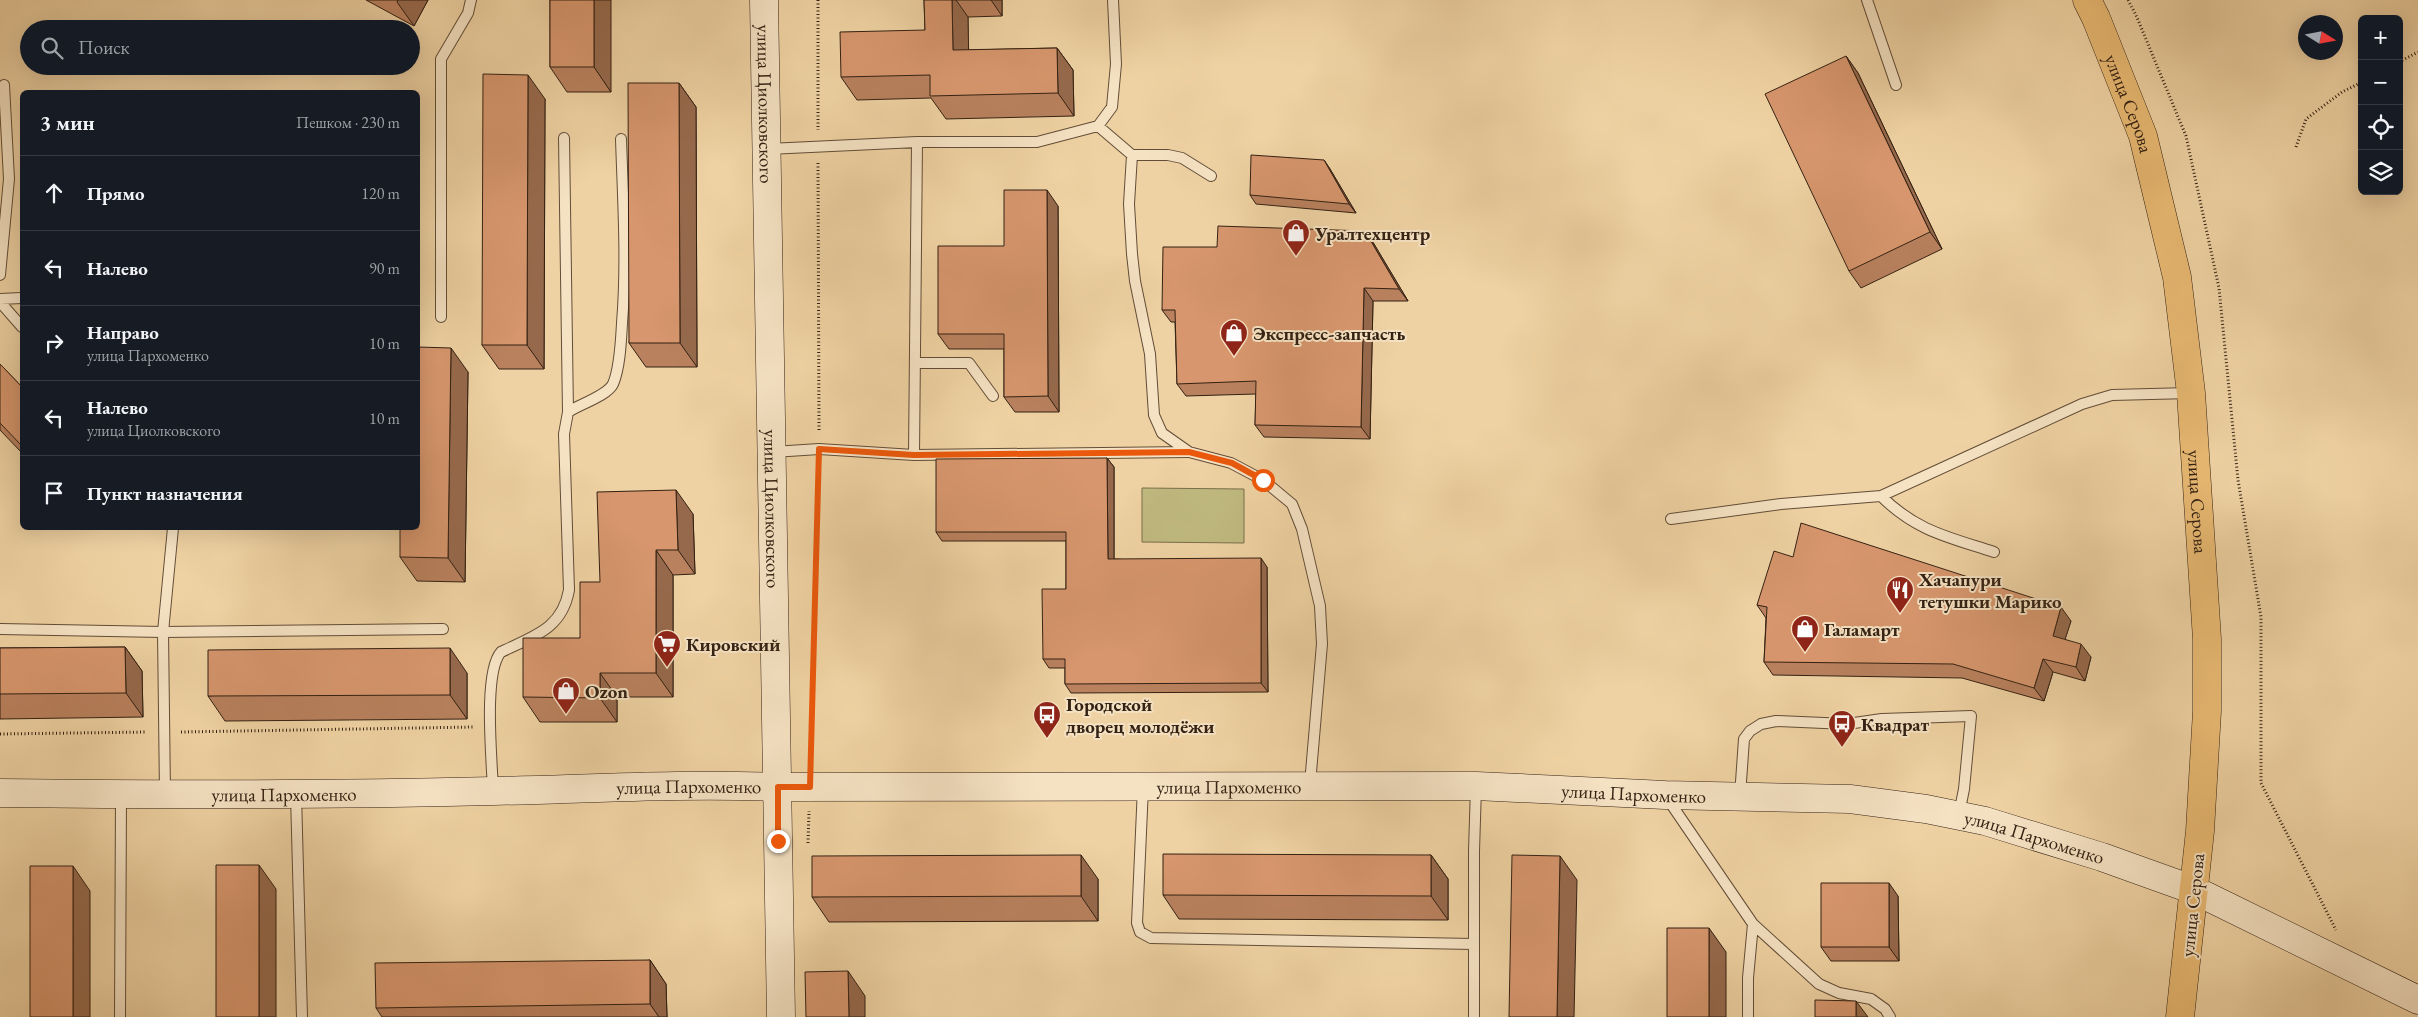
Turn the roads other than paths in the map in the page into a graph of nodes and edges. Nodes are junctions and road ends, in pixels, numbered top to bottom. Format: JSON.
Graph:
{"nodes":[{"id":1,"x":471,"y":0,"type":"edge"},
{"id":2,"x":764,"y":0,"type":"edge"},
{"id":3,"x":1113,"y":0,"type":"edge"},
{"id":4,"x":1867,"y":0,"type":"edge"},
{"id":5,"x":2087,"y":0,"type":"edge"},
{"id":6,"x":4,"y":85,"type":"dead end"},
{"id":7,"x":1896,"y":85,"type":"dead end"},
{"id":8,"x":1098,"y":126,"type":"junction"},
{"id":9,"x":564,"y":138,"type":"dead end"},
{"id":10,"x":621,"y":140,"type":"dead end"},
{"id":11,"x":916,"y":142,"type":"junction"},
{"id":12,"x":766,"y":149,"type":"junction"},
{"id":13,"x":1132,"y":155,"type":"junction"},
{"id":14,"x":1210,"y":176,"type":"dead end"},
{"id":15,"x":5,"y":180,"type":"edge"},
{"id":16,"x":0,"y":275,"type":"edge"},
{"id":17,"x":20,"y":298,"type":"edge"},
{"id":18,"x":0,"y":301,"type":"edge"},
{"id":19,"x":441,"y":317,"type":"dead end"},
{"id":20,"x":20,"y":326,"type":"edge"},
{"id":21,"x":915,"y":363,"type":"junction"},
{"id":22,"x":2191,"y":393,"type":"junction"},
{"id":23,"x":993,"y":396,"type":"dead end"},
{"id":24,"x":568,"y":412,"type":"junction"},
{"id":25,"x":772,"y":452,"type":"junction"},
{"id":26,"x":1189,"y":452,"type":"junction"},
{"id":27,"x":914,"y":455,"type":"junction"},
{"id":28,"x":1881,"y":496,"type":"junction"},
{"id":29,"x":1671,"y":519,"type":"dead end"},
{"id":30,"x":173,"y":530,"type":"edge"},
{"id":31,"x":1994,"y":552,"type":"dead end"},
{"id":32,"x":443,"y":628,"type":"dead end"},
{"id":33,"x":0,"y":629,"type":"edge"},
{"id":34,"x":163,"y":632,"type":"junction"},
{"id":35,"x":1310,"y":785,"type":"junction"},
{"id":36,"x":1143,"y":786,"type":"junction"},
{"id":37,"x":1476,"y":786,"type":"junction"},
{"id":38,"x":778,"y":787,"type":"junction"},
{"id":39,"x":493,"y":791,"type":"junction"},
{"id":40,"x":0,"y":794,"type":"edge"},
{"id":41,"x":121,"y":794,"type":"junction"},
{"id":42,"x":165,"y":794,"type":"junction"},
{"id":43,"x":296,"y":794,"type":"junction"},
{"id":44,"x":1665,"y":795,"type":"junction"},
{"id":45,"x":1740,"y":796,"type":"junction"},
{"id":46,"x":1959,"y":815,"type":"junction"},
{"id":47,"x":2194,"y":890,"type":"junction"},
{"id":48,"x":1753,"y":924,"type":"junction"},
{"id":49,"x":1474,"y":944,"type":"junction"},
{"id":50,"x":2418,"y":1000,"type":"edge"},
{"id":51,"x":120,"y":1017,"type":"edge"},
{"id":52,"x":302,"y":1017,"type":"edge"},
{"id":53,"x":781,"y":1017,"type":"edge"},
{"id":54,"x":1474,"y":1017,"type":"edge"},
{"id":55,"x":1748,"y":1017,"type":"edge"},
{"id":56,"x":1890,"y":1017,"type":"edge"},
{"id":57,"x":2180,"y":1017,"type":"edge"}],
"edges":[{"from":1,"to":19,"type":"lane"},
{"from":2,"to":12,"type":"main road","name":"улица Циолковского"},
{"from":3,"to":8,"type":"lane"},
{"from":4,"to":7,"type":"lane"},
{"from":5,"to":22,"type":"main road","name":"улица Серова"},
{"from":6,"to":15,"type":"lane"},
{"from":8,"to":11,"type":"lane"},
{"from":8,"to":13,"type":"lane"},
{"from":9,"to":24,"type":"lane"},
{"from":10,"to":24,"type":"lane"},
{"from":11,"to":12,"type":"lane"},
{"from":11,"to":21,"type":"lane"},
{"from":12,"to":25,"type":"main road","name":"улица Циолковского"},
{"from":13,"to":14,"type":"lane"},
{"from":13,"to":26,"type":"lane"},
{"from":15,"to":16,"type":"lane"},
{"from":17,"to":18,"type":"lane"},
{"from":18,"to":20,"type":"lane"},
{"from":21,"to":23,"type":"lane"},
{"from":21,"to":27,"type":"lane"},
{"from":22,"to":28,"type":"lane"},
{"from":22,"to":47,"type":"main road","name":"улица Серова"},
{"from":24,"to":39,"type":"lane"},
{"from":25,"to":27,"type":"lane"},
{"from":25,"to":38,"type":"main road","name":"улица Циолковского"},
{"from":26,"to":27,"type":"lane"},
{"from":26,"to":35,"type":"lane"},
{"from":28,"to":29,"type":"lane"},
{"from":28,"to":31,"type":"lane"},
{"from":30,"to":34,"type":"lane"},
{"from":32,"to":34,"type":"lane"},
{"from":33,"to":34,"type":"lane"},
{"from":34,"to":42,"type":"lane"},
{"from":35,"to":36,"type":"main road","name":"улица Пархоменко"},
{"from":35,"to":37,"type":"main road","name":"улица Пархоменко"},
{"from":36,"to":38,"type":"main road","name":"улица Пархоменко"},
{"from":36,"to":49,"type":"lane"},
{"from":37,"to":44,"type":"main road","name":"улица Пархоменко"},
{"from":37,"to":49,"type":"lane"},
{"from":38,"to":39,"type":"main road","name":"улица Пархоменко"},
{"from":38,"to":53,"type":"main road","name":"улица Циолковского"},
{"from":39,"to":43,"type":"main road","name":"улица Пархоменко"},
{"from":40,"to":41,"type":"main road","name":"улица Пархоменко"},
{"from":41,"to":42,"type":"main road","name":"улица Пархоменко"},
{"from":41,"to":51,"type":"lane"},
{"from":42,"to":43,"type":"main road","name":"улица Пархоменко"},
{"from":43,"to":52,"type":"lane"},
{"from":44,"to":45,"type":"main road","name":"улица Пархоменко"},
{"from":44,"to":48,"type":"lane"},
{"from":45,"to":46,"type":"main road","name":"улица Пархоменко"},
{"from":45,"to":46,"type":"lane"},
{"from":46,"to":47,"type":"main road","name":"улица Пархоменко"},
{"from":47,"to":50,"type":"main road","name":"улица Пархоменко"},
{"from":47,"to":57,"type":"main road","name":"улица Серова"},
{"from":48,"to":55,"type":"lane"},
{"from":48,"to":56,"type":"lane"},
{"from":49,"to":54,"type":"lane"}]}
